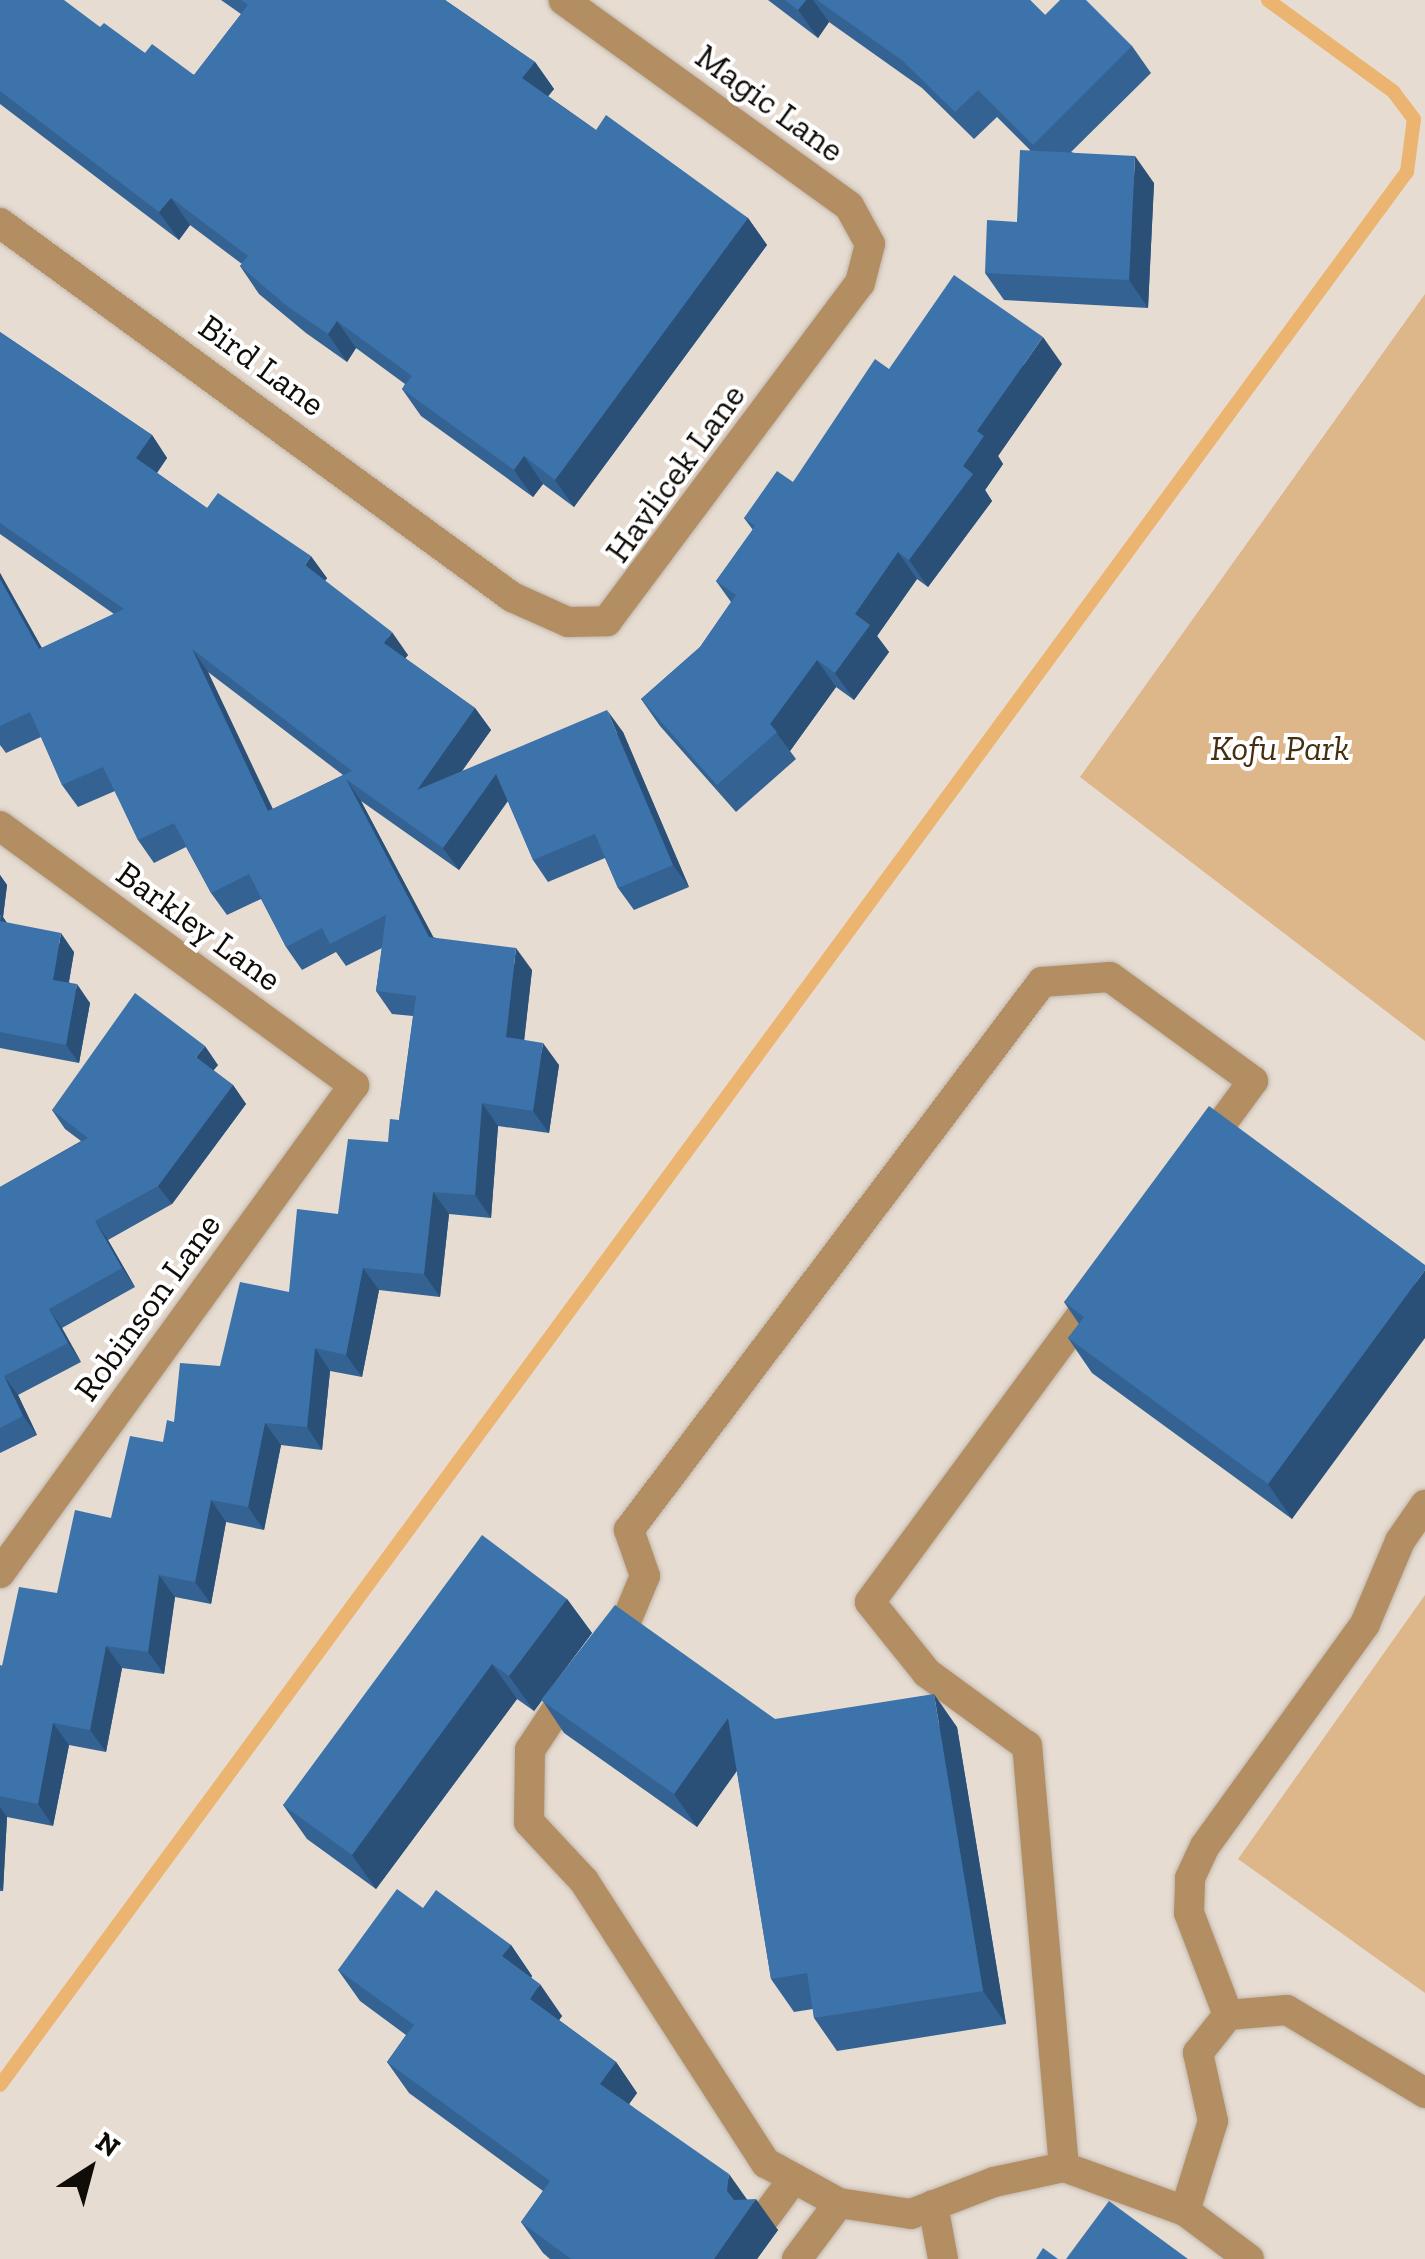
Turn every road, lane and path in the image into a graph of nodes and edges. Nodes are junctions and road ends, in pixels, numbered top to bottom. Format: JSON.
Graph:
{"nodes":[{"id":1,"x":563,"y":0,"type":"edge"},
{"id":2,"x":0,"y":223,"type":"edge"},
{"id":3,"x":870,"y":244,"type":"joint"},
{"id":4,"x":479,"y":571,"type":"joint"},
{"id":5,"x":0,"y":826,"type":"edge"},
{"id":6,"x":354,"y":1085,"type":"joint"},
{"id":7,"x":1184,"y":1176,"type":"edge"},
{"id":8,"x":1114,"y":1270,"type":"edge"},
{"id":9,"x":1425,"y":1505,"type":"edge"},
{"id":10,"x":0,"y":1573,"type":"edge"},
{"id":11,"x":1228,"y":2015,"type":"junction"},
{"id":12,"x":1425,"y":2093,"type":"edge"},
{"id":13,"x":1064,"y":2167,"type":"junction"},
{"id":14,"x":794,"y":2178,"type":"junction"},
{"id":15,"x":839,"y":2203,"type":"junction"},
{"id":16,"x":933,"y":2206,"type":"junction"},
{"id":17,"x":1185,"y":2211,"type":"junction"},
{"id":18,"x":766,"y":2216,"type":"dead end"},
{"id":19,"x":797,"y":2259,"type":"edge"},
{"id":20,"x":943,"y":2259,"type":"edge"},
{"id":21,"x":1249,"y":2259,"type":"edge"}],
"edges":[{"from":1,"to":3,"type":"street","name":"Magic Lane"},
{"from":2,"to":4,"type":"street","name":"Bird Lane"},
{"from":3,"to":4,"type":"street","name":"Havlicek Lane"},
{"from":5,"to":6,"type":"street","name":"Barkley Lane"},
{"from":6,"to":10,"type":"street","name":"Robinson Lane"},
{"from":7,"to":14,"type":"street"},
{"from":8,"to":13,"type":"street"},
{"from":9,"to":11,"type":"street"},
{"from":11,"to":12,"type":"street"},
{"from":11,"to":17,"type":"street"},
{"from":13,"to":16,"type":"street"},
{"from":13,"to":17,"type":"street"},
{"from":14,"to":15,"type":"street"},
{"from":14,"to":18,"type":"street"},
{"from":15,"to":16,"type":"street"},
{"from":15,"to":19,"type":"street"},
{"from":16,"to":20,"type":"street"},
{"from":17,"to":21,"type":"street"}]}
